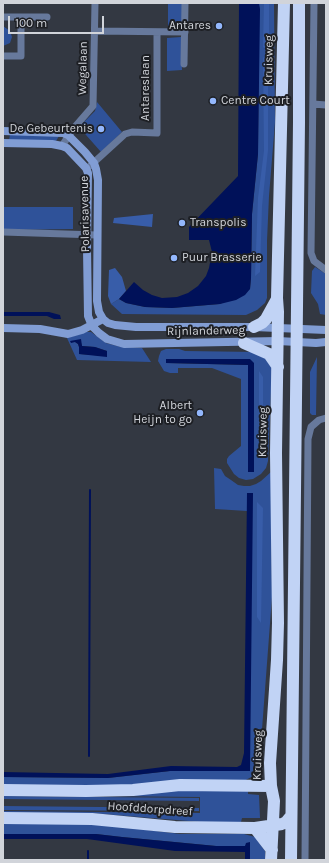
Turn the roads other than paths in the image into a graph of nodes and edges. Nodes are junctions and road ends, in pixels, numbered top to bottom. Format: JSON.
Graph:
{"nodes":[{"id":1,"x":95,"y":3,"type":"edge"},
{"id":2,"x":185,"y":3,"type":"edge"},
{"id":3,"x":284,"y":3,"type":"edge"},
{"id":4,"x":299,"y":3,"type":"edge"},
{"id":5,"x":314,"y":3,"type":"edge"},
{"id":6,"x":3,"y":17,"type":"edge"},
{"id":7,"x":21,"y":17,"type":"junction"},
{"id":8,"x":47,"y":17,"type":"dead end"},
{"id":9,"x":95,"y":31,"type":"junction"},
{"id":10,"x":157,"y":32,"type":"junction"},
{"id":11,"x":185,"y":32,"type":"junction"},
{"id":12,"x":3,"y":56,"type":"edge"},
{"id":13,"x":184,"y":64,"type":"dead end"},
{"id":14,"x":313,"y":104,"type":"junction"},
{"id":15,"x":326,"y":105,"type":"edge"},
{"id":16,"x":3,"y":131,"type":"edge"},
{"id":17,"x":68,"y":135,"type":"junction"},
{"id":18,"x":3,"y":143,"type":"edge"},
{"id":19,"x":62,"y":146,"type":"junction"},
{"id":20,"x":94,"y":163,"type":"junction"},
{"id":21,"x":86,"y":168,"type":"junction"},
{"id":22,"x":3,"y":232,"type":"edge"},
{"id":23,"x":87,"y":235,"type":"junction"},
{"id":24,"x":97,"y":235,"type":"junction"},
{"id":25,"x":326,"y":270,"type":"edge"},
{"id":26,"x":277,"y":298,"type":"junction"},
{"id":27,"x":103,"y":319,"type":"junction"},
{"id":28,"x":92,"y":326,"type":"junction"},
{"id":29,"x":254,"y":327,"type":"junction"},
{"id":30,"x":3,"y":328,"type":"edge"},
{"id":31,"x":278,"y":328,"type":"junction"},
{"id":32,"x":296,"y":329,"type":"junction"},
{"id":33,"x":326,"y":330,"type":"edge"},
{"id":34,"x":278,"y":341,"type":"junction"},
{"id":35,"x":296,"y":342,"type":"junction"},
{"id":36,"x":326,"y":342,"type":"edge"},
{"id":37,"x":244,"y":343,"type":"junction"},
{"id":38,"x":278,"y":367,"type":"junction"},
{"id":39,"x":326,"y":418,"type":"edge"},
{"id":40,"x":271,"y":786,"type":"junction"},
{"id":41,"x":3,"y":790,"type":"edge"},
{"id":42,"x":291,"y":816,"type":"junction"},
{"id":43,"x":3,"y":818,"type":"edge"},
{"id":44,"x":274,"y":826,"type":"junction"},
{"id":45,"x":256,"y":828,"type":"junction"},
{"id":46,"x":274,"y":857,"type":"edge"},
{"id":47,"x":291,"y":860,"type":"edge"},
{"id":48,"x":305,"y":860,"type":"edge"}],
"edges":[{"from":1,"to":9,"type":"street","name":"Wegalaan"},
{"from":2,"to":11,"type":"street"},
{"from":3,"to":26,"type":"highway","name":"Kruisweg"},
{"from":4,"to":32,"type":"highway"},
{"from":5,"to":14,"type":"street"},
{"from":6,"to":7,"type":"street"},
{"from":7,"to":8,"type":"street"},
{"from":7,"to":12,"type":"street"},
{"from":9,"to":10,"type":"street"},
{"from":9,"to":17,"type":"street","name":"Wegalaan"},
{"from":10,"to":11,"type":"street"},
{"from":10,"to":20,"type":"street","name":"Antareslaan"},
{"from":11,"to":13,"type":"street"},
{"from":14,"to":15,"type":"street"},
{"from":14,"to":25,"type":"street"},
{"from":16,"to":17,"type":"street"},
{"from":17,"to":19,"type":"street","name":"Wegalaan"},
{"from":17,"to":20,"type":"street","name":"Polarisavenue"},
{"from":18,"to":19,"type":"street"},
{"from":19,"to":21,"type":"street","name":"Polarisavenue"},
{"from":20,"to":21,"type":"street","name":"Antareslaan"},
{"from":20,"to":24,"type":"street","name":"Polarisavenue"},
{"from":21,"to":23,"type":"street","name":"Polarisavenue"},
{"from":22,"to":23,"type":"street"},
{"from":23,"to":24,"type":"street"},
{"from":23,"to":28,"type":"street","name":"Polarisavenue"},
{"from":24,"to":27,"type":"street","name":"Polarisavenue"},
{"from":26,"to":29,"type":"highway"},
{"from":26,"to":31,"type":"highway","name":"Kruisweg"},
{"from":27,"to":28,"type":"street"},
{"from":27,"to":29,"type":"street","name":"Rijnlanderweg"},
{"from":28,"to":30,"type":"street"},
{"from":28,"to":37,"type":"street","name":"Rijnlanderweg"},
{"from":29,"to":31,"type":"street","name":"Rijnlanderweg"},
{"from":31,"to":32,"type":"street","name":"Rijnlanderweg"},
{"from":31,"to":34,"type":"highway","name":"Kruisweg"},
{"from":32,"to":33,"type":"street","name":"Rijnlanderweg"},
{"from":32,"to":35,"type":"highway"},
{"from":34,"to":35,"type":"street","name":"Rijnlanderweg"},
{"from":34,"to":37,"type":"street","name":"Rijnlanderweg"},
{"from":34,"to":38,"type":"highway","name":"Kruisweg"},
{"from":35,"to":36,"type":"street","name":"Rijnlanderweg"},
{"from":35,"to":42,"type":"highway"},
{"from":37,"to":38,"type":"highway"},
{"from":38,"to":40,"type":"highway","name":"Kruisweg"},
{"from":39,"to":48,"type":"street"},
{"from":40,"to":41,"type":"highway","name":"Hoofddorpdreef"},
{"from":40,"to":44,"type":"highway","name":"Kruisweg"},
{"from":42,"to":44,"type":"highway","name":"Hoofddorpdreef"},
{"from":42,"to":47,"type":"highway"},
{"from":43,"to":45,"type":"highway","name":"Hoofddorpdreef"},
{"from":44,"to":45,"type":"highway","name":"Hoofddorpdreef"},
{"from":44,"to":46,"type":"highway","name":"Kruisweg"},
{"from":45,"to":46,"type":"highway"}]}
